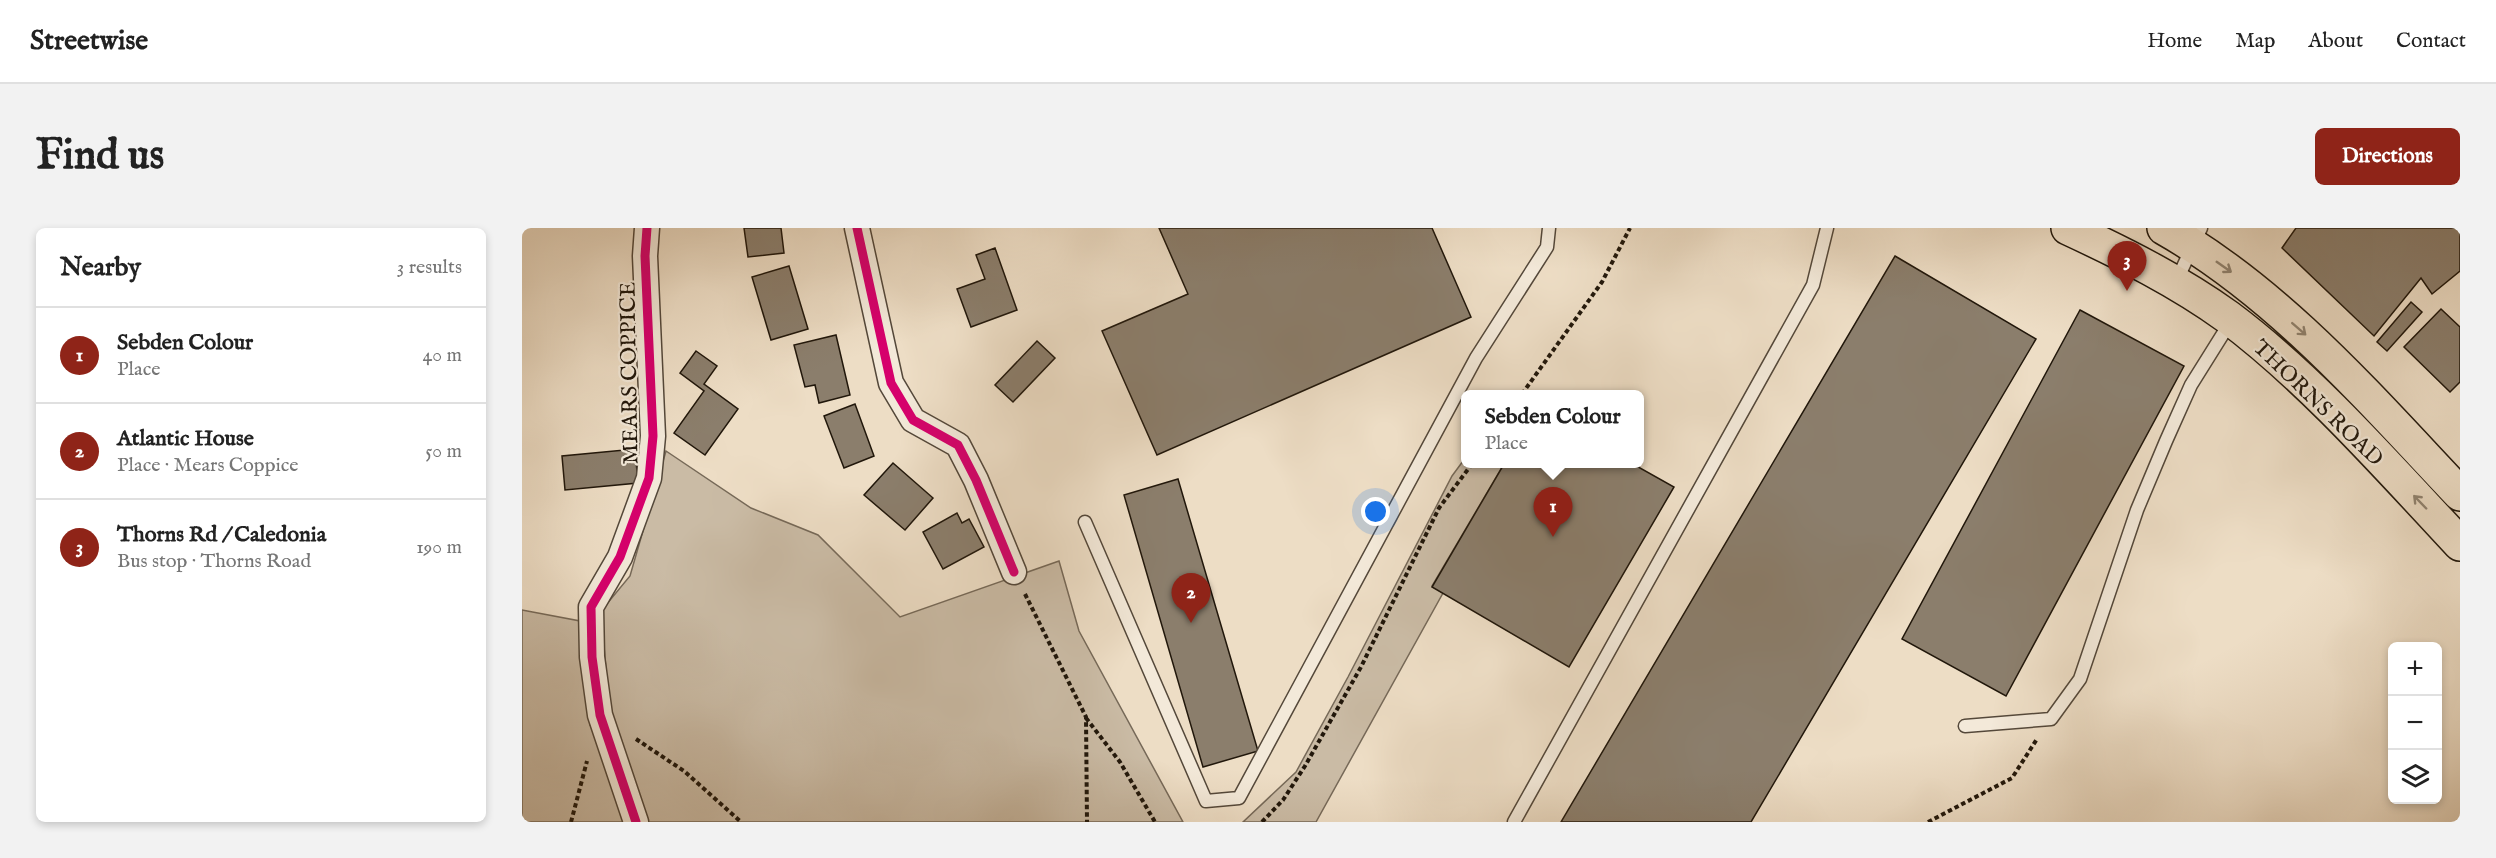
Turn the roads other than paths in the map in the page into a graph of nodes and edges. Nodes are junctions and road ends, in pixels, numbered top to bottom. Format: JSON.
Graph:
{"nodes":[{"id":1,"x":647,"y":228,"type":"edge"},
{"id":2,"x":857,"y":228,"type":"edge"},
{"id":3,"x":1549,"y":228,"type":"edge"},
{"id":4,"x":1827,"y":228,"type":"edge"},
{"id":5,"x":2068,"y":228,"type":"edge"},
{"id":6,"x":2164,"y":228,"type":"edge"},
{"id":7,"x":2197,"y":236,"type":"edge"},
{"id":8,"x":2176,"y":283,"type":"junction"},
{"id":9,"x":2231,"y":320,"type":"junction"},
{"id":10,"x":2460,"y":494,"type":"edge"},
{"id":11,"x":1085,"y":522,"type":"dead end"},
{"id":12,"x":2460,"y":544,"type":"edge"},
{"id":13,"x":1014,"y":572,"type":"road end"},
{"id":14,"x":1965,"y":726,"type":"dead end"},
{"id":15,"x":636,"y":822,"type":"edge"},
{"id":16,"x":1514,"y":822,"type":"edge"}],
"edges":[{"from":1,"to":15,"type":"street","name":"MEARS COPPICE"},
{"from":2,"to":13,"type":"street"},
{"from":3,"to":11,"type":"lane"},
{"from":4,"to":16,"type":"lane"},
{"from":5,"to":8,"type":"highway","name":"THORNS ROAD"},
{"from":6,"to":7,"type":"highway","name":"THORNS ROAD"},
{"from":7,"to":8,"type":"lane"},
{"from":7,"to":10,"type":"highway","name":"THORNS ROAD","one_way":true},
{"from":8,"to":9,"type":"highway","name":"THORNS ROAD"},
{"from":12,"to":9,"type":"highway","name":"THORNS ROAD","one_way":true},
{"from":9,"to":14,"type":"lane"}]}
